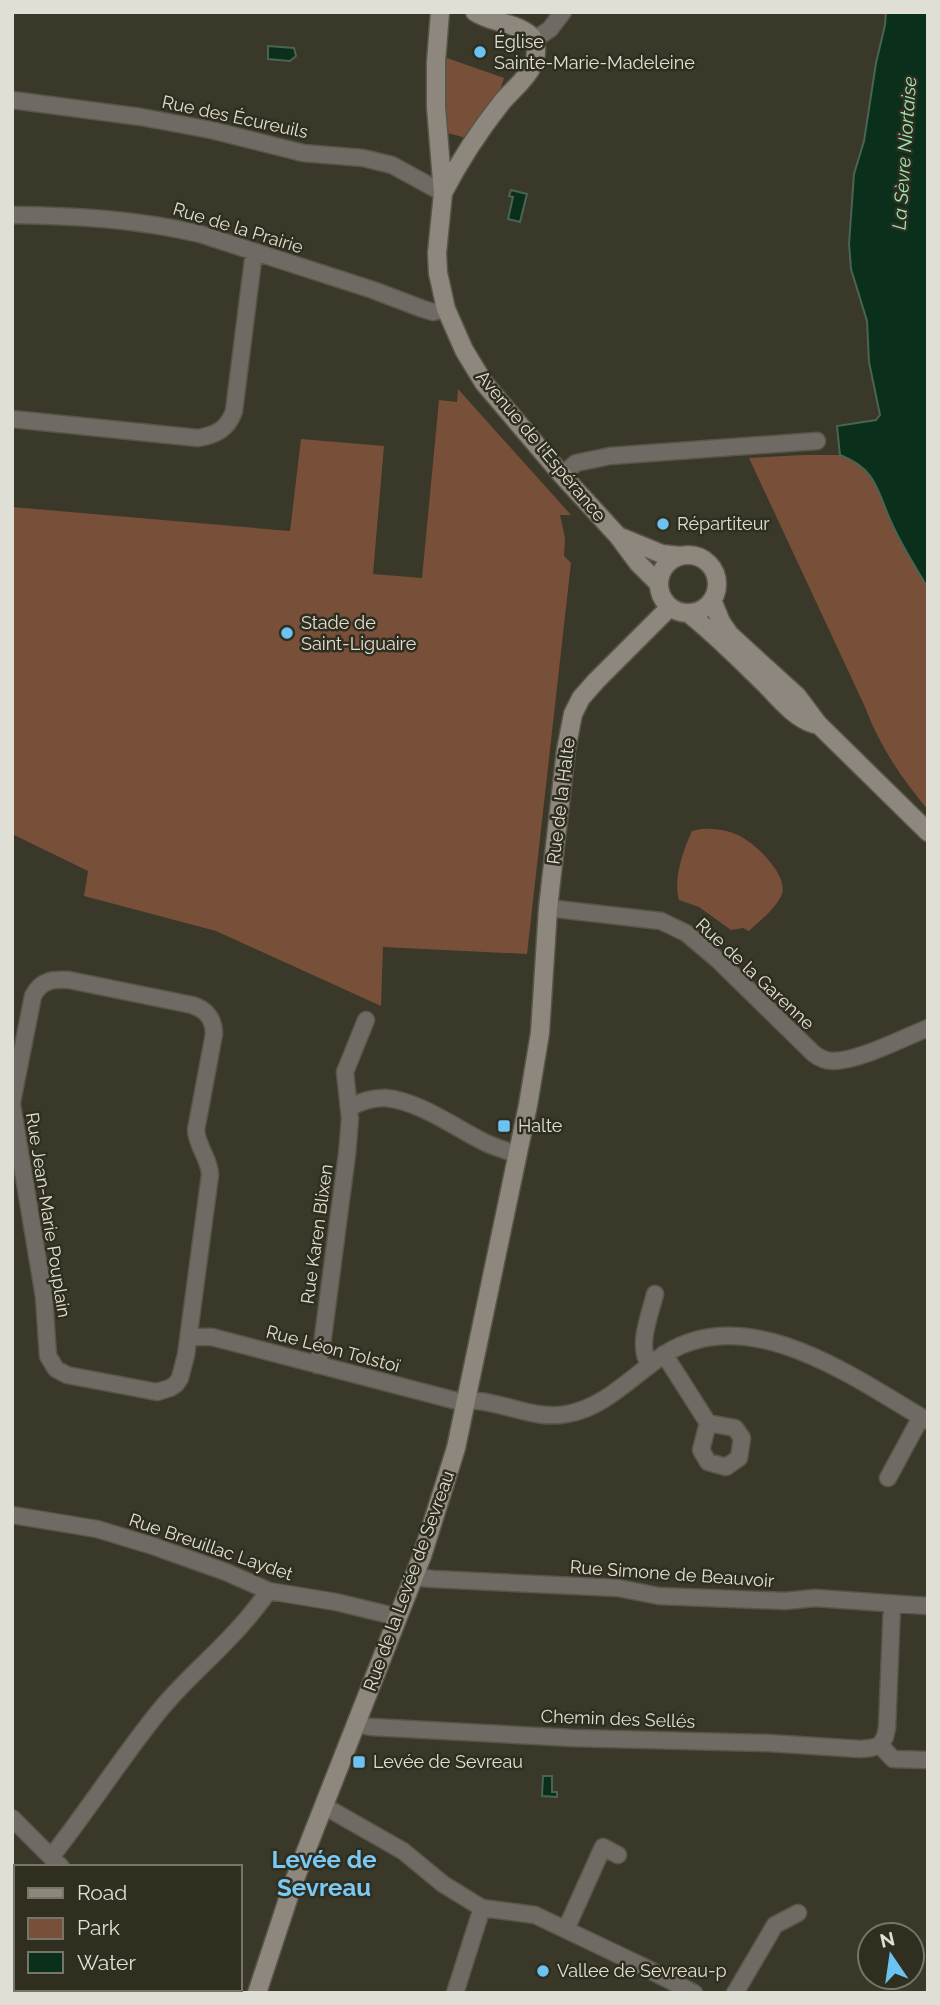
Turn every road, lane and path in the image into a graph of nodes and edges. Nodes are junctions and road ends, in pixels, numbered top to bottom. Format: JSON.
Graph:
{"nodes":[{"id":1,"x":475,"y":12,"type":"edge"},
{"id":2,"x":563,"y":12,"type":"edge"},
{"id":3,"x":442,"y":15,"type":"edge"},
{"id":4,"x":534,"y":40,"type":"junction"},
{"id":5,"x":12,"y":100,"type":"edge"},
{"id":6,"x":438,"y":142,"type":"junction"},
{"id":7,"x":467,"y":150,"type":"junction"},
{"id":8,"x":443,"y":193,"type":"junction"},
{"id":9,"x":12,"y":215,"type":"edge"},
{"id":10,"x":254,"y":252,"type":"junction"},
{"id":11,"x":446,"y":309,"type":"junction"},
{"id":12,"x":12,"y":419,"type":"edge"},
{"id":13,"x":817,"y":441,"type":"dead end"},
{"id":14,"x":562,"y":475,"type":"junction"},
{"id":15,"x":618,"y":536,"type":"junction"},
{"id":16,"x":680,"y":556,"type":"junction"},
{"id":17,"x":659,"y":584,"type":"junction"},
{"id":18,"x":712,"y":600,"type":"junction"},
{"id":19,"x":670,"y":607,"type":"junction"},
{"id":20,"x":688,"y":613,"type":"junction"},
{"id":21,"x":818,"y":724,"type":"junction"},
{"id":22,"x":928,"y":832,"type":"edge"},
{"id":23,"x":548,"y":908,"type":"junction"},
{"id":24,"x":366,"y":1020,"type":"dead end"},
{"id":25,"x":928,"y":1028,"type":"edge"},
{"id":26,"x":540,"y":1033,"type":"joint"},
{"id":27,"x":12,"y":1103,"type":"edge"},
{"id":28,"x":349,"y":1107,"type":"junction"},
{"id":29,"x":518,"y":1155,"type":"junction"},
{"id":30,"x":655,"y":1294,"type":"dead end"},
{"id":31,"x":189,"y":1337,"type":"junction"},
{"id":32,"x":664,"y":1354,"type":"junction"},
{"id":33,"x":317,"y":1365,"type":"junction"},
{"id":34,"x":650,"y":1365,"type":"junction"},
{"id":35,"x":466,"y":1401,"type":"junction"},
{"id":36,"x":925,"y":1419,"type":"edge"},
{"id":37,"x":708,"y":1423,"type":"dead end"},
{"id":38,"x":888,"y":1478,"type":"dead end"},
{"id":39,"x":12,"y":1515,"type":"edge"},
{"id":40,"x":414,"y":1577,"type":"junction"},
{"id":41,"x":269,"y":1591,"type":"junction"},
{"id":42,"x":892,"y":1605,"type":"junction"},
{"id":43,"x":928,"y":1606,"type":"edge"},
{"id":44,"x":398,"y":1617,"type":"junction"},
{"id":45,"x":355,"y":1724,"type":"junction"},
{"id":46,"x":880,"y":1745,"type":"junction"},
{"id":47,"x":928,"y":1760,"type":"edge"},
{"id":48,"x":324,"y":1807,"type":"junction"},
{"id":49,"x":12,"y":1818,"type":"edge"},
{"id":50,"x":618,"y":1855,"type":"dead end"},
{"id":51,"x":56,"y":1862,"type":"edge"},
{"id":52,"x":482,"y":1908,"type":"junction"},
{"id":53,"x":798,"y":1913,"type":"dead end"},
{"id":54,"x":566,"y":1929,"type":"junction"},
{"id":55,"x":675,"y":1989,"type":"edge"},
{"id":56,"x":257,"y":1993,"type":"edge"},
{"id":57,"x":455,"y":1993,"type":"edge"},
{"id":58,"x":694,"y":1993,"type":"edge"},
{"id":59,"x":735,"y":1993,"type":"edge"}],
"edges":[{"from":1,"to":4,"type":"street"},
{"from":2,"to":4,"type":"street"},
{"from":3,"to":6,"type":"street"},
{"from":4,"to":7,"type":"street"},
{"from":5,"to":8,"type":"street","name":"Rue des Écureuils"},
{"from":6,"to":7,"type":"street"},
{"from":6,"to":8,"type":"street"},
{"from":7,"to":8,"type":"street"},
{"from":8,"to":11,"type":"street","name":"Avenue de l'Espérance"},
{"from":9,"to":10,"type":"street","name":"Rue de la Prairie"},
{"from":10,"to":11,"type":"street","name":"Rue de la Prairie"},
{"from":10,"to":12,"type":"street"},
{"from":11,"to":14,"type":"street","name":"Avenue de l'Espérance"},
{"from":13,"to":14,"type":"street"},
{"from":14,"to":15,"type":"street","name":"Avenue de l'Espérance"},
{"from":15,"to":16,"type":"street","name":"Avenue de l'Espérance"},
{"from":15,"to":17,"type":"street","name":"Avenue de l'Espérance"},
{"from":16,"to":17,"type":"street"},
{"from":16,"to":18,"type":"street"},
{"from":17,"to":19,"type":"street"},
{"from":18,"to":20,"type":"street"},
{"from":18,"to":21,"type":"street"},
{"from":19,"to":20,"type":"street"},
{"from":19,"to":23,"type":"street","name":"Rue de la Halte"},
{"from":20,"to":21,"type":"street"},
{"from":21,"to":22,"type":"street"},
{"from":23,"to":25,"type":"street","name":"Rue de la Garenne"},
{"from":23,"to":26,"type":"street","name":"Rue de la Halte"},
{"from":24,"to":28,"type":"street","name":"Rue Karen Blixen"},
{"from":26,"to":29,"type":"street","name":"Rue de la Levée de Sevreau"},
{"from":27,"to":31,"type":"street","name":"Rue Jean-Marie Pouplain"},
{"from":27,"to":31,"type":"street","name":"Rue Jean-Marie Pouplain"},
{"from":28,"to":29,"type":"street"},
{"from":28,"to":33,"type":"street","name":"Rue Karen Blixen"},
{"from":29,"to":35,"type":"street","name":"Rue de la Levée de Sevreau"},
{"from":30,"to":34,"type":"street"},
{"from":31,"to":33,"type":"street","name":"Rue Léon Tolstoï"},
{"from":32,"to":34,"type":"street","name":"Rue Léon Tolstoï"},
{"from":32,"to":36,"type":"street","name":"Rue Léon Tolstoï"},
{"from":32,"to":37,"type":"street"},
{"from":33,"to":35,"type":"street","name":"Rue Léon Tolstoï"},
{"from":34,"to":35,"type":"street","name":"Rue Léon Tolstoï"},
{"from":35,"to":40,"type":"street","name":"Rue de la Levée de Sevreau"},
{"from":36,"to":38,"type":"street"},
{"from":39,"to":41,"type":"street","name":"Rue Breuillac Laydet"},
{"from":40,"to":42,"type":"street","name":"Rue Simone de Beauvoir"},
{"from":40,"to":44,"type":"street","name":"Rue de la Levée de Sevreau"},
{"from":41,"to":44,"type":"street","name":"Rue Breuillac Laydet"},
{"from":41,"to":51,"type":"street"},
{"from":42,"to":43,"type":"street","name":"Rue Simone de Beauvoir"},
{"from":42,"to":46,"type":"street"},
{"from":44,"to":45,"type":"street","name":"Rue de la Levée de Sevreau"},
{"from":45,"to":46,"type":"street","name":"Chemin des Sellés"},
{"from":45,"to":48,"type":"street","name":"Rue de la Levée de Sevreau"},
{"from":46,"to":47,"type":"street"},
{"from":48,"to":52,"type":"street"},
{"from":48,"to":56,"type":"street","name":"Rue de la Levée de Sevreau"},
{"from":49,"to":51,"type":"street"},
{"from":50,"to":54,"type":"street"},
{"from":52,"to":54,"type":"street"},
{"from":52,"to":57,"type":"street"},
{"from":53,"to":59,"type":"street"},
{"from":54,"to":55,"type":"street"},
{"from":55,"to":58,"type":"street"}]}
